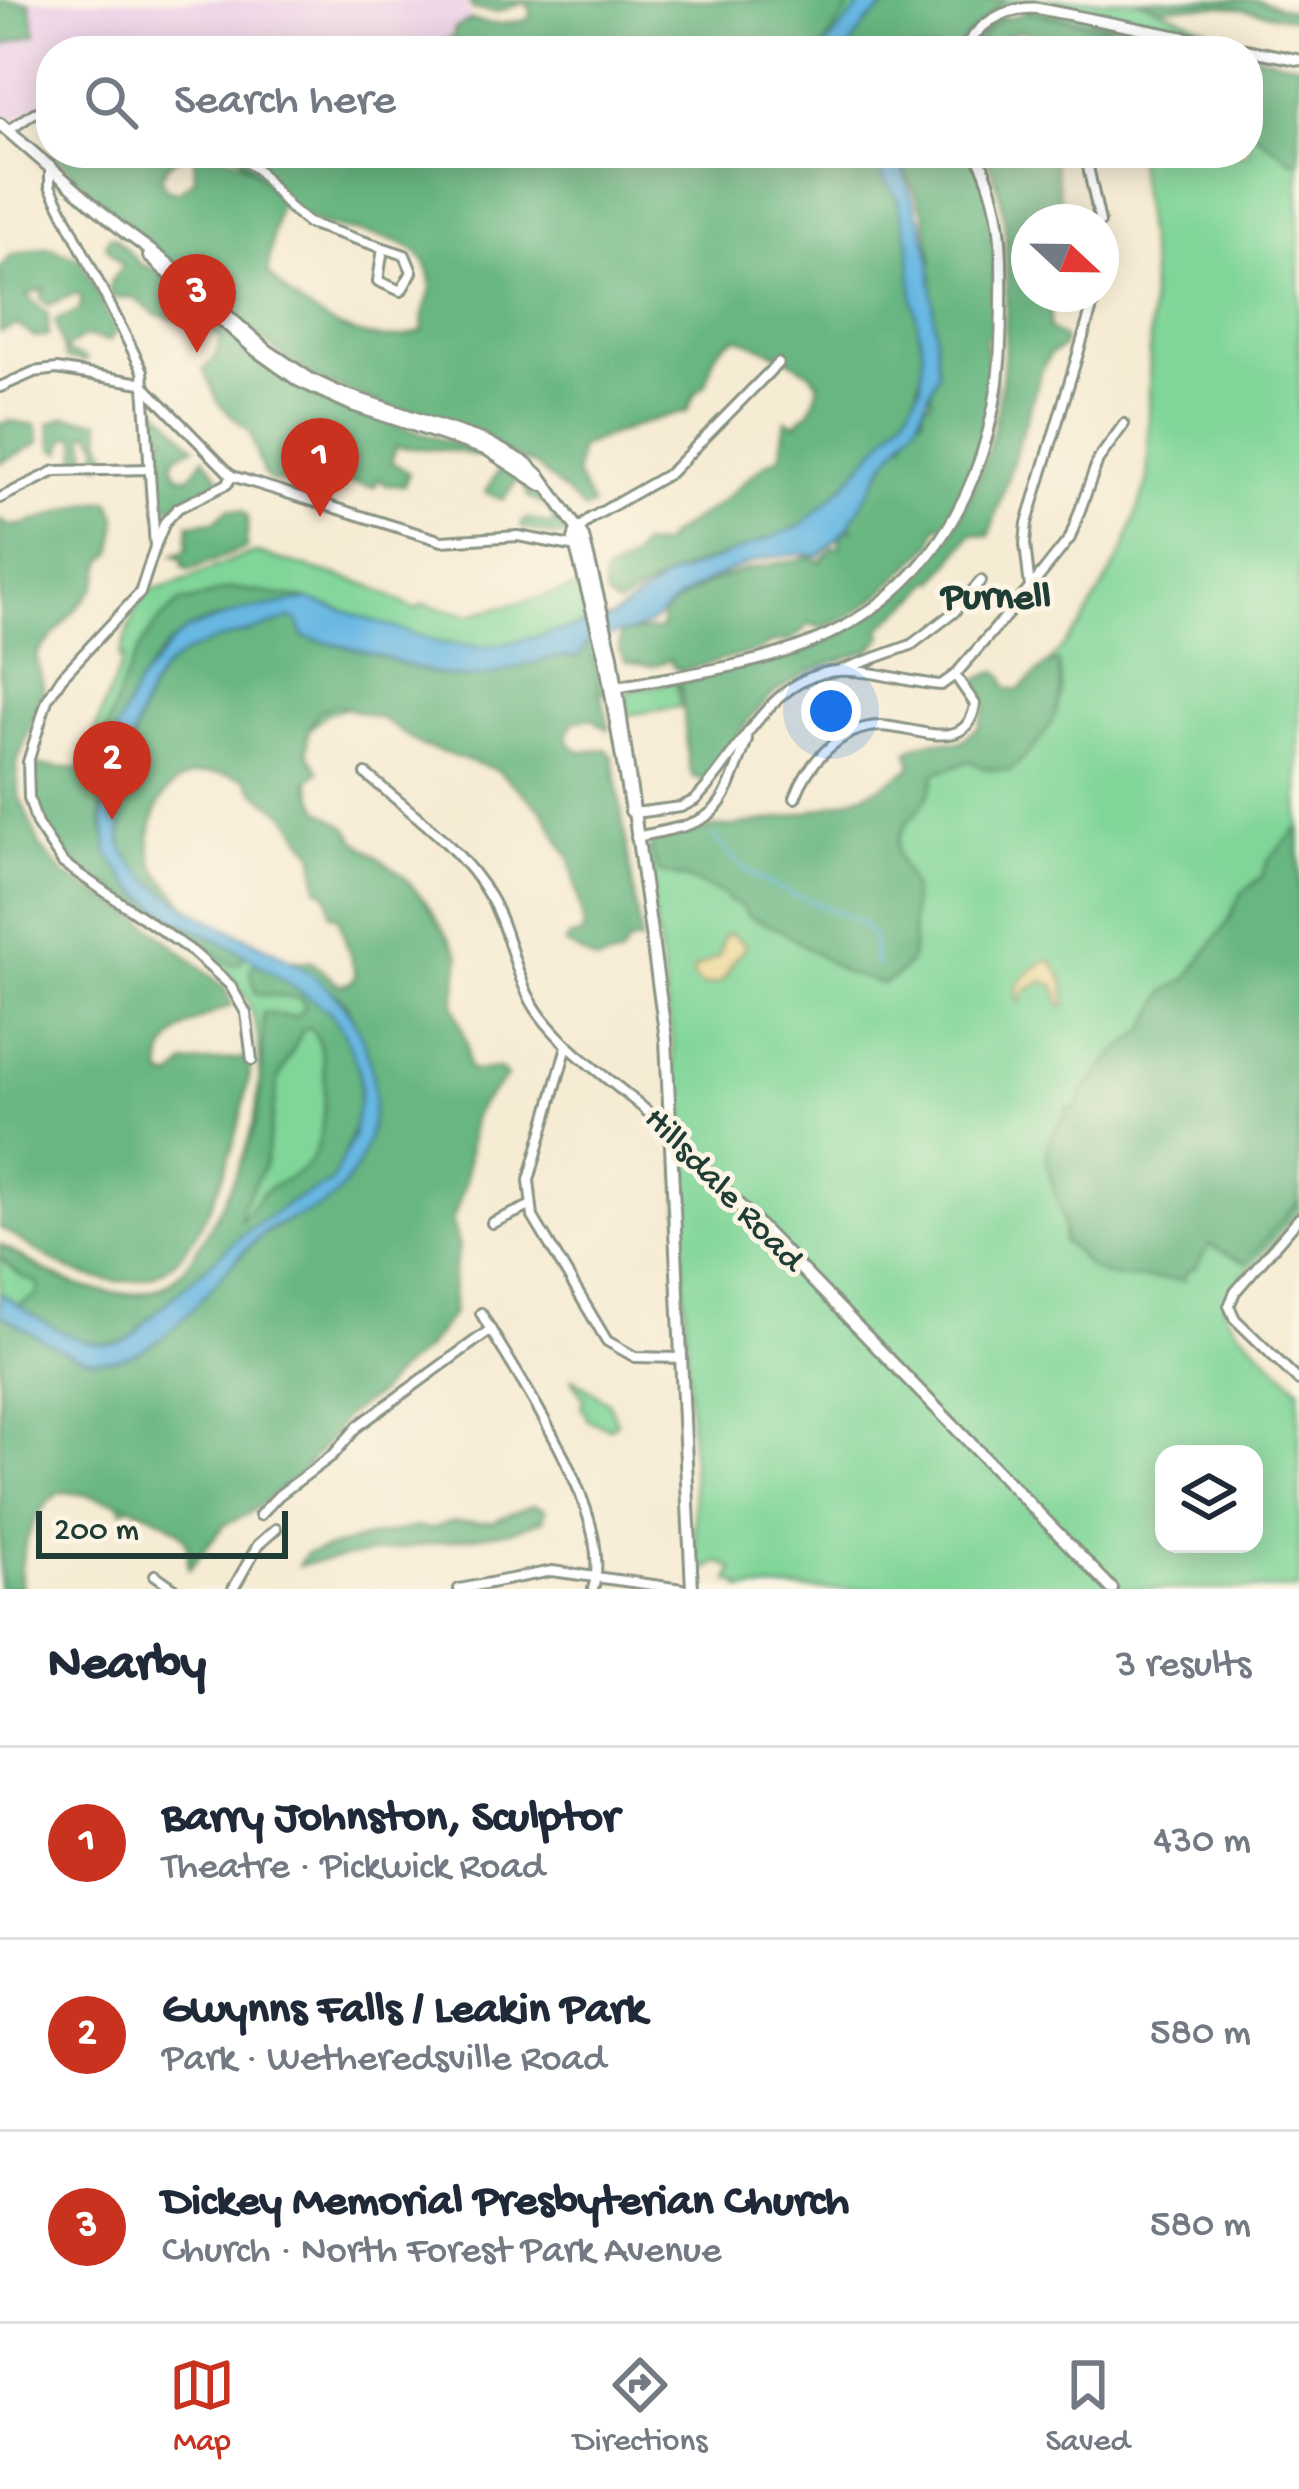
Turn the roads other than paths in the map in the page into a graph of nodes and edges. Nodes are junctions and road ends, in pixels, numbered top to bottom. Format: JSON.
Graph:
{"nodes":[{"id":1,"x":976,"y":36,"type":"edge"},
{"id":2,"x":1177,"y":36,"type":"edge"},
{"id":3,"x":1263,"y":53,"type":"edge"},
{"id":4,"x":1299,"y":60,"type":"edge"},
{"id":5,"x":36,"y":112,"type":"edge"},
{"id":6,"x":4,"y":128,"type":"edge"},
{"id":7,"x":36,"y":154,"type":"edge"},
{"id":8,"x":50,"y":168,"type":"edge"},
{"id":9,"x":52,"y":168,"type":"edge"},
{"id":10,"x":256,"y":168,"type":"edge"},
{"id":11,"x":983,"y":168,"type":"edge"},
{"id":12,"x":1087,"y":168,"type":"edge"},
{"id":13,"x":1096,"y":204,"type":"edge"},
{"id":14,"x":383,"y":248,"type":"junction"},
{"id":15,"x":1091,"y":312,"type":"edge"},
{"id":16,"x":778,"y":363,"type":"dead end"},
{"id":17,"x":147,"y":385,"type":"junction"},
{"id":18,"x":0,"y":387,"type":"edge"},
{"id":19,"x":1124,"y":424,"type":"dead end"},
{"id":20,"x":150,"y":469,"type":"junction"},
{"id":21,"x":232,"y":476,"type":"junction"},
{"id":22,"x":0,"y":498,"type":"edge"},
{"id":23,"x":576,"y":532,"type":"junction"},
{"id":24,"x":155,"y":547,"type":"junction"},
{"id":25,"x":577,"y":547,"type":"junction"},
{"id":26,"x":981,"y":581,"type":"dead end"},
{"id":27,"x":1030,"y":588,"type":"junction"},
{"id":28,"x":596,"y":599,"type":"junction"},
{"id":29,"x":839,"y":670,"type":"junction"},
{"id":30,"x":955,"y":675,"type":"junction"},
{"id":31,"x":614,"y":688,"type":"junction"},
{"id":32,"x":750,"y":733,"type":"junction"},
{"id":33,"x":366,"y":774,"type":"dead end"},
{"id":34,"x":795,"y":798,"type":"dead end"},
{"id":35,"x":633,"y":814,"type":"junction"},
{"id":36,"x":636,"y":837,"type":"junction"},
{"id":37,"x":567,"y":1046,"type":"junction"},
{"id":38,"x":253,"y":1060,"type":"dead end"},
{"id":39,"x":670,"y":1134,"type":"junction"},
{"id":40,"x":530,"y":1206,"type":"junction"},
{"id":41,"x":1299,"y":1219,"type":"edge"},
{"id":42,"x":492,"y":1223,"type":"dead end"},
{"id":43,"x":481,"y":1313,"type":"dead end"},
{"id":44,"x":490,"y":1330,"type":"junction"},
{"id":45,"x":680,"y":1358,"type":"junction"},
{"id":46,"x":1299,"y":1381,"type":"edge"},
{"id":47,"x":260,"y":1515,"type":"dead end"},
{"id":48,"x":277,"y":1529,"type":"dead end"},
{"id":49,"x":155,"y":1575,"type":"dead end"},
{"id":50,"x":597,"y":1577,"type":"junction"},
{"id":51,"x":175,"y":1589,"type":"edge"},
{"id":52,"x":233,"y":1589,"type":"edge"},
{"id":53,"x":459,"y":1589,"type":"edge"},
{"id":54,"x":593,"y":1589,"type":"edge"},
{"id":55,"x":682,"y":1589,"type":"edge"},
{"id":56,"x":692,"y":1589,"type":"edge"},
{"id":57,"x":1112,"y":1589,"type":"edge"}],
"edges":[{"from":1,"to":2,"type":"street"},
{"from":3,"to":4,"type":"street"},
{"from":5,"to":6,"type":"street"},
{"from":6,"to":7,"type":"main road"},
{"from":8,"to":17,"type":"street"},
{"from":9,"to":23,"type":"main road"},
{"from":10,"to":14,"type":"street"},
{"from":11,"to":31,"type":"street"},
{"from":12,"to":13,"type":"street"},
{"from":14,"to":14,"type":"street"},
{"from":15,"to":27,"type":"street"},
{"from":16,"to":23,"type":"street"},
{"from":17,"to":18,"type":"street"},
{"from":17,"to":20,"type":"street"},
{"from":17,"to":21,"type":"street"},
{"from":19,"to":27,"type":"street"},
{"from":20,"to":22,"type":"street"},
{"from":20,"to":24,"type":"street"},
{"from":21,"to":24,"type":"street"},
{"from":21,"to":25,"type":"street"},
{"from":23,"to":25,"type":"main road"},
{"from":23,"to":28,"type":"main road"},
{"from":24,"to":38,"type":"street"},
{"from":25,"to":28,"type":"main road"},
{"from":26,"to":29,"type":"street"},
{"from":27,"to":30,"type":"street"},
{"from":28,"to":31,"type":"main road"},
{"from":29,"to":30,"type":"street"},
{"from":29,"to":32,"type":"street"},
{"from":30,"to":34,"type":"street"},
{"from":31,"to":35,"type":"main road"},
{"from":32,"to":35,"type":"street"},
{"from":32,"to":36,"type":"street"},
{"from":33,"to":37,"type":"street","name":"Hillsdale Road"},
{"from":35,"to":36,"type":"main road"},
{"from":36,"to":39,"type":"main road"},
{"from":37,"to":39,"type":"street","name":"Hillsdale Road"},
{"from":37,"to":40,"type":"street"},
{"from":39,"to":45,"type":"main road"},
{"from":39,"to":57,"type":"main road","name":"Hillsdale Road"},
{"from":40,"to":42,"type":"street"},
{"from":40,"to":45,"type":"street"},
{"from":41,"to":46,"type":"street"},
{"from":43,"to":44,"type":"street"},
{"from":44,"to":47,"type":"street"},
{"from":44,"to":50,"type":"street"},
{"from":45,"to":56,"type":"main road"},
{"from":48,"to":52,"type":"street"},
{"from":49,"to":51,"type":"street"},
{"from":50,"to":53,"type":"street"},
{"from":50,"to":54,"type":"street"},
{"from":50,"to":55,"type":"street"}]}
